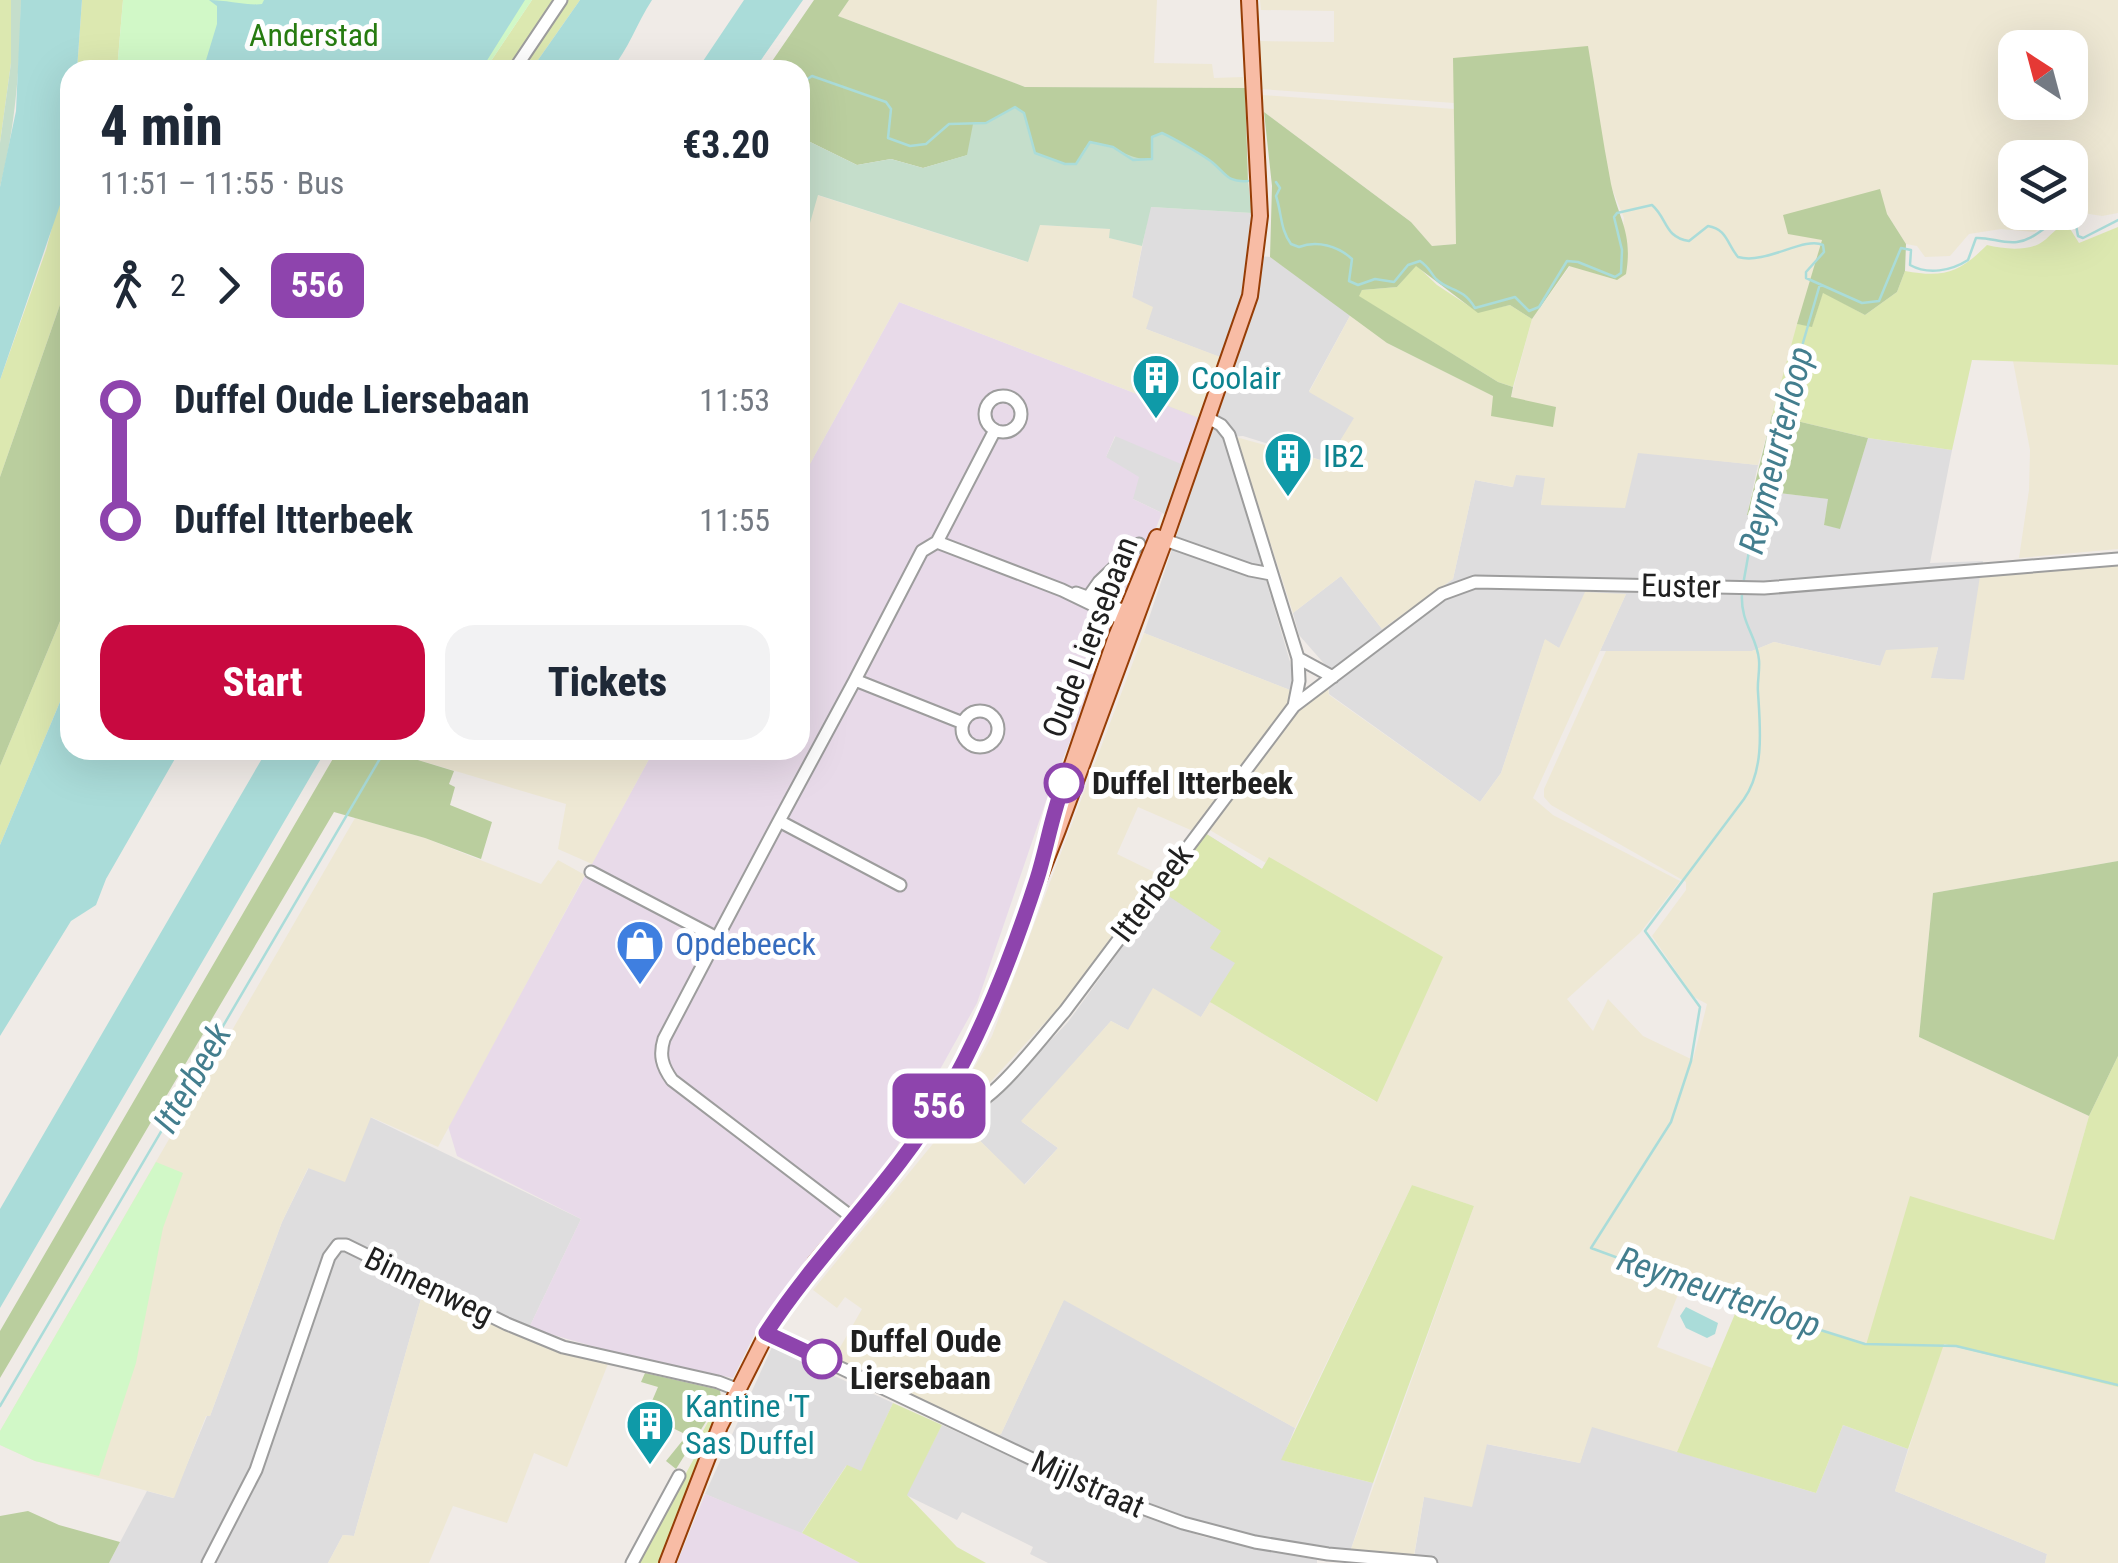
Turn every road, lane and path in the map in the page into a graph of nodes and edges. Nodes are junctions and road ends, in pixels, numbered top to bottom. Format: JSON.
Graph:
{"nodes":[{"id":1,"x":561,"y":0,"type":"edge"},
{"id":2,"x":1248,"y":0,"type":"edge"},
{"id":3,"x":521,"y":60,"type":"edge"},
{"id":4,"x":1208,"y":418,"type":"junction"},
{"id":5,"x":995,"y":430,"type":"dead end"},
{"id":6,"x":1187,"y":474,"type":"junction"},
{"id":7,"x":1165,"y":540,"type":"junction"},
{"id":8,"x":937,"y":542,"type":"junction"},
{"id":9,"x":1139,"y":544,"type":"dead end"},
{"id":10,"x":2118,"y":559,"type":"edge"},
{"id":11,"x":1271,"y":574,"type":"junction"},
{"id":12,"x":1087,"y":599,"type":"junction"},
{"id":13,"x":1129,"y":615,"type":"junction"},
{"id":14,"x":1298,"y":658,"type":"junction"},
{"id":15,"x":1333,"y":678,"type":"junction"},
{"id":16,"x":855,"y":680,"type":"junction"},
{"id":17,"x":1294,"y":706,"type":"junction"},
{"id":18,"x":962,"y":724,"type":"dead end"},
{"id":19,"x":779,"y":821,"type":"junction"},
{"id":20,"x":591,"y":872,"type":"dead end"},
{"id":21,"x":900,"y":885,"type":"dead end"},
{"id":22,"x":717,"y":938,"type":"junction"},
{"id":23,"x":942,"y":1101,"type":"junction"},
{"id":24,"x":853,"y":1218,"type":"junction"},
{"id":25,"x":766,"y":1333,"type":"junction"},
{"id":26,"x":736,"y":1389,"type":"junction"},
{"id":27,"x":679,"y":1476,"type":"dead end"},
{"id":28,"x":208,"y":1563,"type":"edge"},
{"id":29,"x":632,"y":1563,"type":"edge"},
{"id":30,"x":667,"y":1563,"type":"edge"},
{"id":31,"x":1432,"y":1563,"type":"edge"}],
"edges":[{"from":1,"to":3,"type":"street"},
{"from":2,"to":4,"type":"main road","name":"Oude Liersebaan"},
{"from":4,"to":6,"type":"main road","name":"Oude Liersebaan"},
{"from":4,"to":11,"type":"street"},
{"from":5,"to":8,"type":"street"},
{"from":6,"to":7,"type":"main road","name":"Oude Liersebaan"},
{"from":6,"to":13,"type":"main road","name":"Oude Liersebaan"},
{"from":7,"to":11,"type":"street"},
{"from":7,"to":13,"type":"main road","name":"Oude Liersebaan"},
{"from":8,"to":12,"type":"street"},
{"from":8,"to":16,"type":"street"},
{"from":9,"to":12,"type":"street"},
{"from":10,"to":15,"type":"street","name":"Euster"},
{"from":11,"to":14,"type":"street"},
{"from":12,"to":13,"type":"street"},
{"from":13,"to":23,"type":"main road","name":"Oude Liersebaan"},
{"from":14,"to":15,"type":"street"},
{"from":14,"to":17,"type":"street"},
{"from":15,"to":17,"type":"street","name":"Euster"},
{"from":16,"to":18,"type":"street"},
{"from":16,"to":19,"type":"street"},
{"from":17,"to":23,"type":"street","name":"Itterbeek"},
{"from":19,"to":21,"type":"street"},
{"from":19,"to":22,"type":"street"},
{"from":20,"to":22,"type":"street"},
{"from":22,"to":24,"type":"street"},
{"from":23,"to":24,"type":"main road","name":"Oude Liersebaan"},
{"from":24,"to":25,"type":"main road","name":"Oude Liersebaan"},
{"from":25,"to":26,"type":"main road","name":"Oude Liersebaan"},
{"from":25,"to":31,"type":"street","name":"Mijlstraat"},
{"from":26,"to":28,"type":"street","name":"Binnenweg"},
{"from":26,"to":30,"type":"main road","name":"Oude Liersebaan"},
{"from":27,"to":29,"type":"street"}]}
